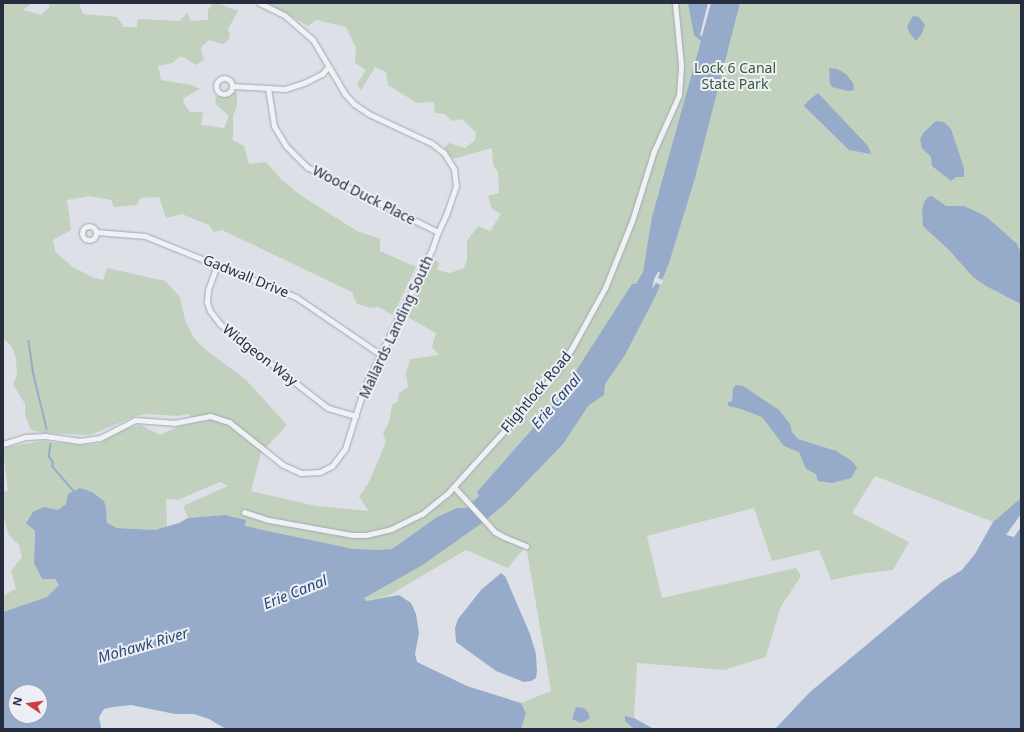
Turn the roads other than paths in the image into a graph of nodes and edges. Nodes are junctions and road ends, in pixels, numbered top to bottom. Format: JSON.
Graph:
{"nodes":[{"id":1,"x":259,"y":3,"type":"edge"},
{"id":2,"x":675,"y":3,"type":"edge"},
{"id":3,"x":328,"y":67,"type":"junction"},
{"id":4,"x":232,"y":86,"type":"dead end"},
{"id":5,"x":268,"y":88,"type":"junction"},
{"id":6,"x":96,"y":232,"type":"dead end"},
{"id":7,"x":438,"y":232,"type":"junction"},
{"id":8,"x":218,"y":265,"type":"junction"},
{"id":9,"x":381,"y":355,"type":"junction"},
{"id":10,"x":356,"y":416,"type":"junction"},
{"id":11,"x":3,"y":443,"type":"edge"},
{"id":12,"x":454,"y":486,"type":"junction"},
{"id":13,"x":244,"y":512,"type":"dead end"},
{"id":14,"x":526,"y":546,"type":"dead end"}],
"edges":[{"from":1,"to":3,"type":"street","name":"Mallards Landing South"},
{"from":2,"to":12,"type":"street","name":"Flightlock Road"},
{"from":3,"to":5,"type":"street"},
{"from":3,"to":7,"type":"street","name":"Mallards Landing South"},
{"from":4,"to":5,"type":"street"},
{"from":5,"to":7,"type":"street","name":"Wood Duck Place"},
{"from":6,"to":8,"type":"street","name":"Gadwall Drive"},
{"from":7,"to":9,"type":"street","name":"Mallards Landing South"},
{"from":8,"to":9,"type":"street","name":"Gadwall Drive"},
{"from":8,"to":10,"type":"street","name":"Widgeon Way"},
{"from":9,"to":10,"type":"street","name":"Mallards Landing South"},
{"from":10,"to":11,"type":"street","name":"Mallards Landing South"},
{"from":12,"to":13,"type":"street","name":"Flightlock Road"},
{"from":12,"to":14,"type":"street"}]}
